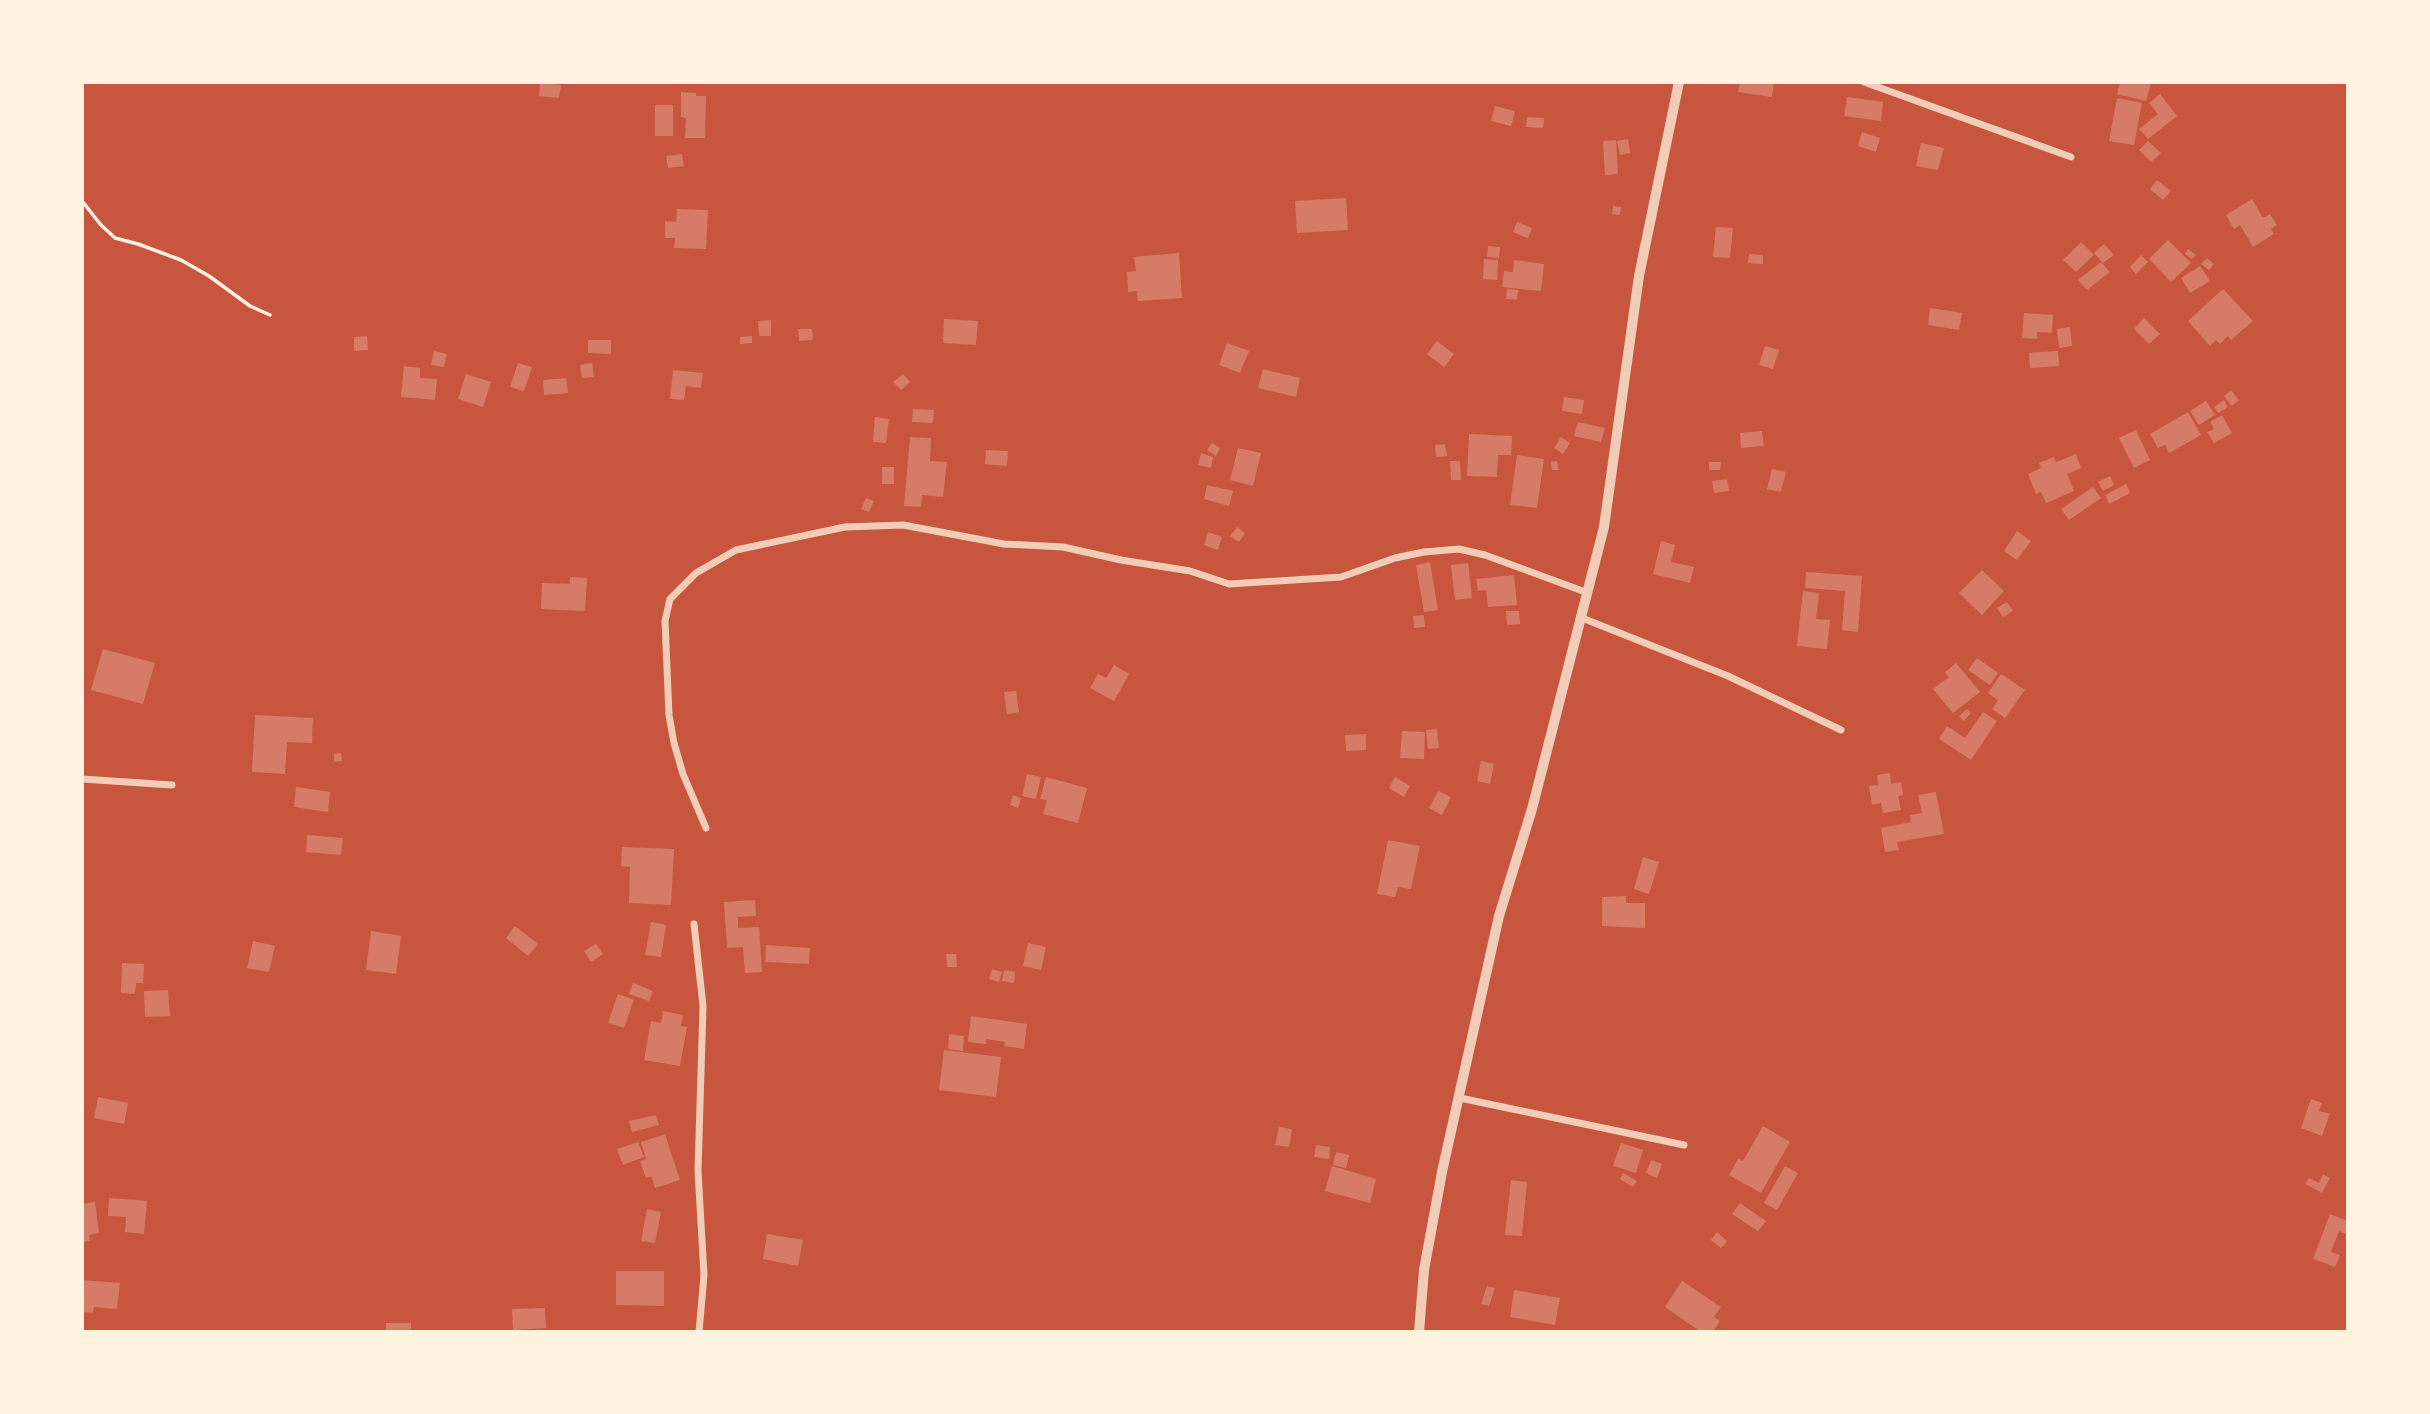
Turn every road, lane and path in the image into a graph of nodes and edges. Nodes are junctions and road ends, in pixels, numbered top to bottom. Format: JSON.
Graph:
{"nodes":[{"id":1,"x":1679,"y":82,"type":"edge"},
{"id":2,"x":1864,"y":82,"type":"edge"},
{"id":3,"x":2071,"y":158,"type":"dead end"},
{"id":4,"x":82,"y":201,"type":"edge"},
{"id":5,"x":270,"y":315,"type":"dead end"},
{"id":6,"x":1588,"y":593,"type":"junction"},
{"id":7,"x":1582,"y":618,"type":"junction"},
{"id":8,"x":1840,"y":730,"type":"dead end"},
{"id":9,"x":82,"y":779,"type":"edge"},
{"id":10,"x":172,"y":785,"type":"dead end"},
{"id":11,"x":706,"y":828,"type":"dead end"},
{"id":12,"x":694,"y":924,"type":"dead end"},
{"id":13,"x":1460,"y":1098,"type":"junction"},
{"id":14,"x":1684,"y":1145,"type":"dead end"},
{"id":15,"x":699,"y":1332,"type":"edge"},
{"id":16,"x":1419,"y":1332,"type":"edge"}],
"edges":[{"from":1,"to":6,"type":"street"},
{"from":2,"to":3,"type":"street"},
{"from":4,"to":5,"type":"path"},
{"from":6,"to":7,"type":"street"},
{"from":6,"to":11,"type":"street"},
{"from":7,"to":8,"type":"street"},
{"from":7,"to":13,"type":"street"},
{"from":9,"to":10,"type":"street"},
{"from":12,"to":15,"type":"street"},
{"from":13,"to":14,"type":"street"},
{"from":13,"to":16,"type":"street"}]}
